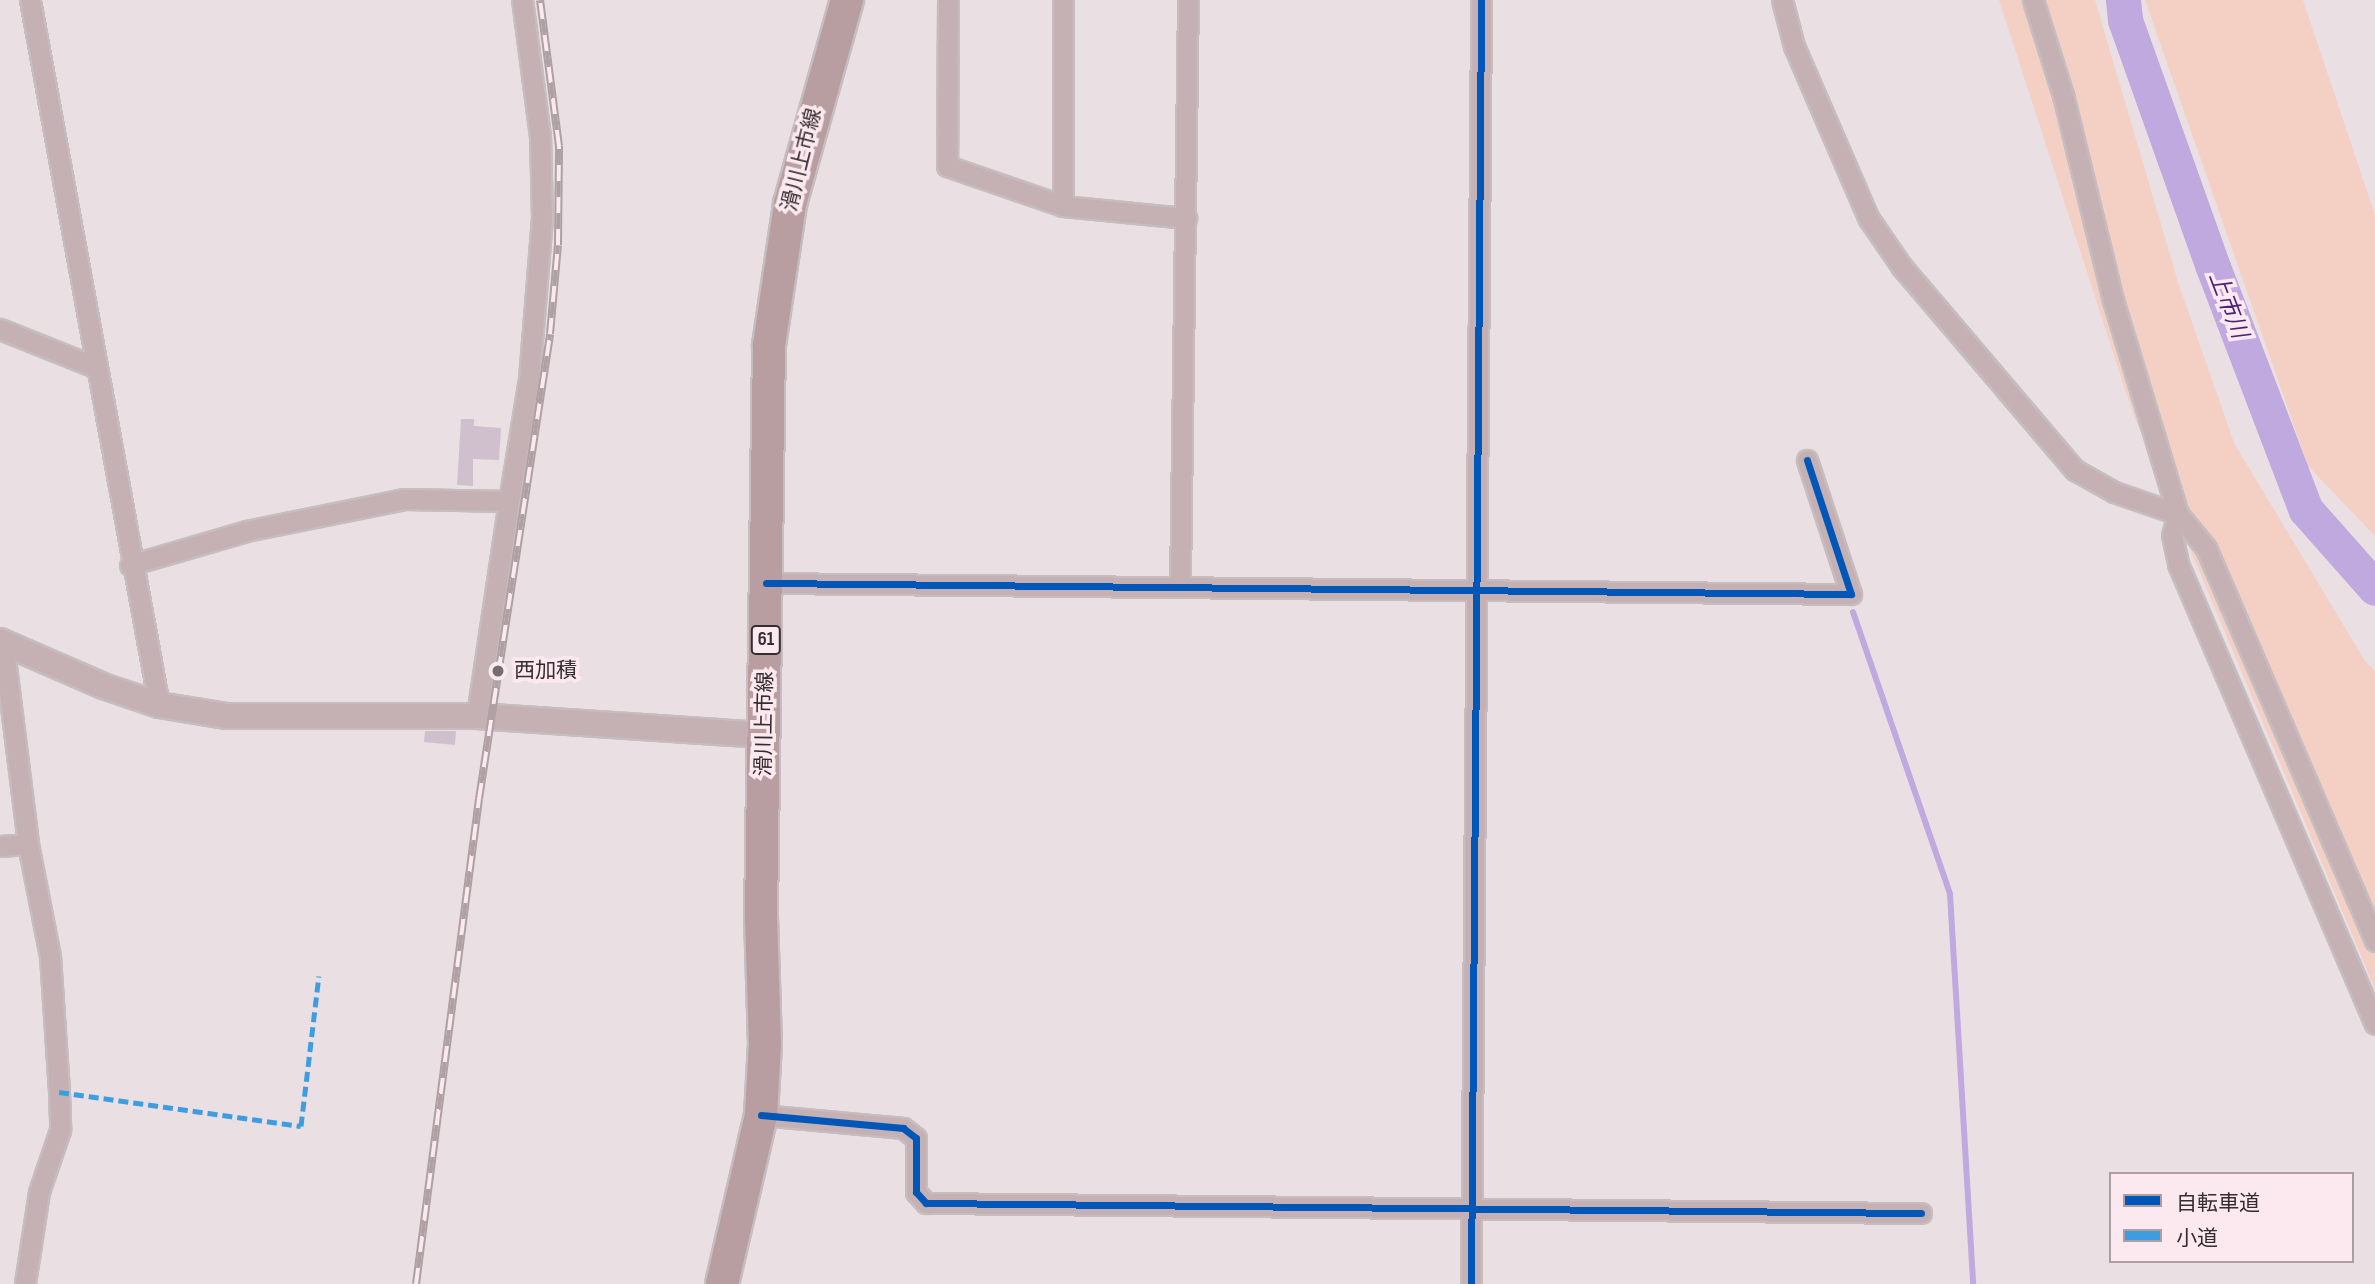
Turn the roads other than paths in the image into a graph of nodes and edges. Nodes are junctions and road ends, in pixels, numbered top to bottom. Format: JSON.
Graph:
{"nodes":[{"id":1,"x":30,"y":0,"type":"edge"},
{"id":2,"x":522,"y":0,"type":"edge"},
{"id":3,"x":847,"y":0,"type":"edge"},
{"id":4,"x":948,"y":0,"type":"edge"},
{"id":5,"x":1063,"y":0,"type":"edge"},
{"id":6,"x":1188,"y":0,"type":"edge"},
{"id":7,"x":1481,"y":0,"type":"edge"},
{"id":8,"x":1782,"y":0,"type":"edge"},
{"id":9,"x":2033,"y":0,"type":"edge"},
{"id":10,"x":1063,"y":206,"type":"junction"},
{"id":11,"x":1186,"y":218,"type":"junction"},
{"id":12,"x":0,"y":329,"type":"edge"},
{"id":13,"x":95,"y":367,"type":"junction"},
{"id":14,"x":1807,"y":460,"type":"dead end"},
{"id":15,"x":509,"y":501,"type":"junction"},
{"id":16,"x":2178,"y":514,"type":"junction"},
{"id":17,"x":130,"y":565,"type":"junction"},
{"id":18,"x":766,"y":583,"type":"junction"},
{"id":19,"x":1180,"y":585,"type":"junction"},
{"id":20,"x":1475,"y":589,"type":"junction"},
{"id":21,"x":2,"y":641,"type":"edge"},
{"id":22,"x":159,"y":705,"type":"junction"},
{"id":23,"x":477,"y":716,"type":"junction"},
{"id":24,"x":765,"y":735,"type":"junction"},
{"id":25,"x":28,"y":844,"type":"junction"},
{"id":26,"x":0,"y":846,"type":"edge"},
{"id":27,"x":2375,"y":941,"type":"edge"},
{"id":28,"x":2375,"y":1024,"type":"edge"},
{"id":29,"x":761,"y":1115,"type":"junction"},
{"id":30,"x":1471,"y":1208,"type":"junction"},
{"id":31,"x":1921,"y":1213,"type":"dead end"},
{"id":32,"x":25,"y":1284,"type":"edge"},
{"id":33,"x":722,"y":1284,"type":"edge"},
{"id":34,"x":1471,"y":1284,"type":"edge"}],
"edges":[{"from":1,"to":13,"type":"street"},
{"from":2,"to":15,"type":"street"},
{"from":3,"to":18,"type":"main road","name":"滑川上市線","number":"61"},
{"from":4,"to":10,"type":"street"},
{"from":5,"to":10,"type":"street"},
{"from":6,"to":11,"type":"street"},
{"from":7,"to":20,"type":"street"},
{"from":8,"to":16,"type":"street"},
{"from":9,"to":16,"type":"street"},
{"from":10,"to":11,"type":"street"},
{"from":11,"to":19,"type":"street"},
{"from":12,"to":13,"type":"street"},
{"from":13,"to":17,"type":"street"},
{"from":14,"to":20,"type":"street"},
{"from":15,"to":17,"type":"street"},
{"from":15,"to":23,"type":"street"},
{"from":16,"to":27,"type":"street"},
{"from":16,"to":28,"type":"street"},
{"from":17,"to":22,"type":"street"},
{"from":18,"to":19,"type":"street"},
{"from":18,"to":24,"type":"main road","name":"滑川上市線","number":"61"},
{"from":19,"to":20,"type":"street"},
{"from":20,"to":30,"type":"street"},
{"from":21,"to":22,"type":"street"},
{"from":21,"to":25,"type":"street"},
{"from":22,"to":23,"type":"street"},
{"from":23,"to":24,"type":"street"},
{"from":24,"to":29,"type":"main road","name":"滑川上市線","number":"61"},
{"from":25,"to":26,"type":"street"},
{"from":25,"to":32,"type":"street"},
{"from":29,"to":30,"type":"street"},
{"from":29,"to":33,"type":"main road","name":"滑川上市線","number":"61"},
{"from":30,"to":31,"type":"street"},
{"from":30,"to":34,"type":"street"}]}
